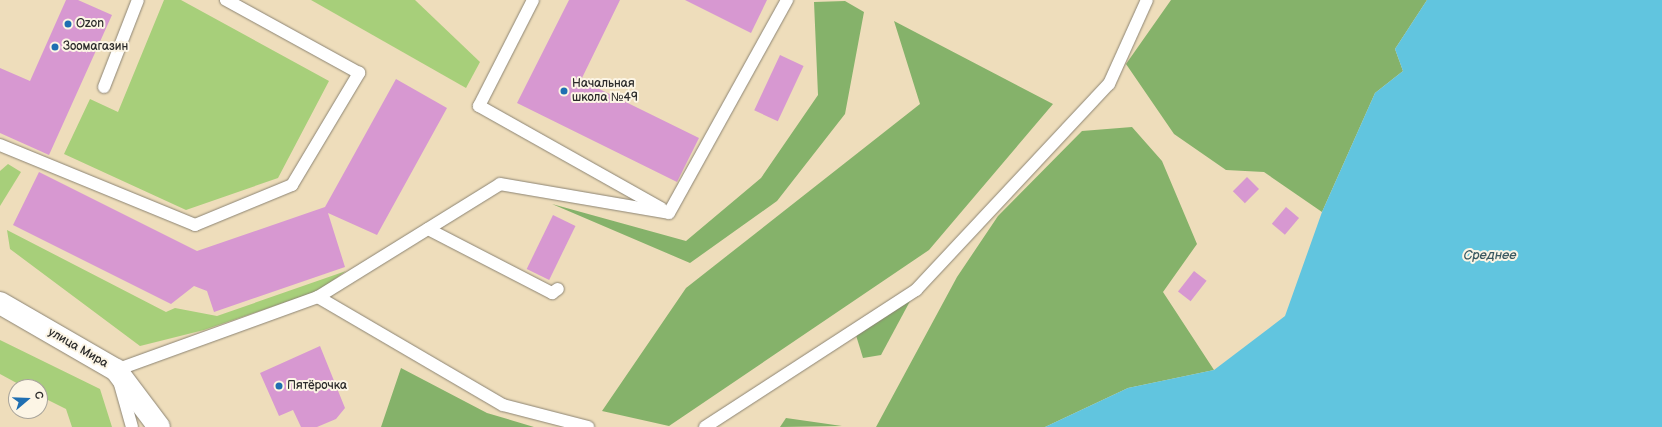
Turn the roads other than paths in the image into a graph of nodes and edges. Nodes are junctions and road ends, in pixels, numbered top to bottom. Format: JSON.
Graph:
{"nodes":[{"id":1,"x":138,"y":0,"type":"edge"},
{"id":2,"x":226,"y":0,"type":"edge"},
{"id":3,"x":532,"y":0,"type":"edge"},
{"id":4,"x":788,"y":0,"type":"edge"},
{"id":5,"x":1147,"y":0,"type":"edge"},
{"id":6,"x":104,"y":87,"type":"dead end"},
{"id":7,"x":0,"y":145,"type":"edge"},
{"id":8,"x":669,"y":213,"type":"junction"},
{"id":9,"x":428,"y":229,"type":"junction"},
{"id":10,"x":558,"y":288,"type":"dead end"},
{"id":11,"x":318,"y":297,"type":"junction"},
{"id":12,"x":0,"y":303,"type":"edge"},
{"id":13,"x":116,"y":370,"type":"junction"},
{"id":14,"x":132,"y":427,"type":"edge"},
{"id":15,"x":159,"y":427,"type":"edge"},
{"id":16,"x":588,"y":427,"type":"edge"},
{"id":17,"x":705,"y":427,"type":"edge"}],
"edges":[{"from":1,"to":6,"type":"lane"},
{"from":2,"to":7,"type":"lane"},
{"from":3,"to":8,"type":"lane"},
{"from":4,"to":8,"type":"lane"},
{"from":5,"to":17,"type":"lane"},
{"from":8,"to":9,"type":"lane"},
{"from":9,"to":10,"type":"lane"},
{"from":9,"to":11,"type":"lane"},
{"from":11,"to":13,"type":"lane"},
{"from":11,"to":16,"type":"lane"},
{"from":12,"to":13,"type":"street","name":"улица Мира"},
{"from":13,"to":14,"type":"lane"},
{"from":13,"to":15,"type":"street","name":"улица Мира"}]}
